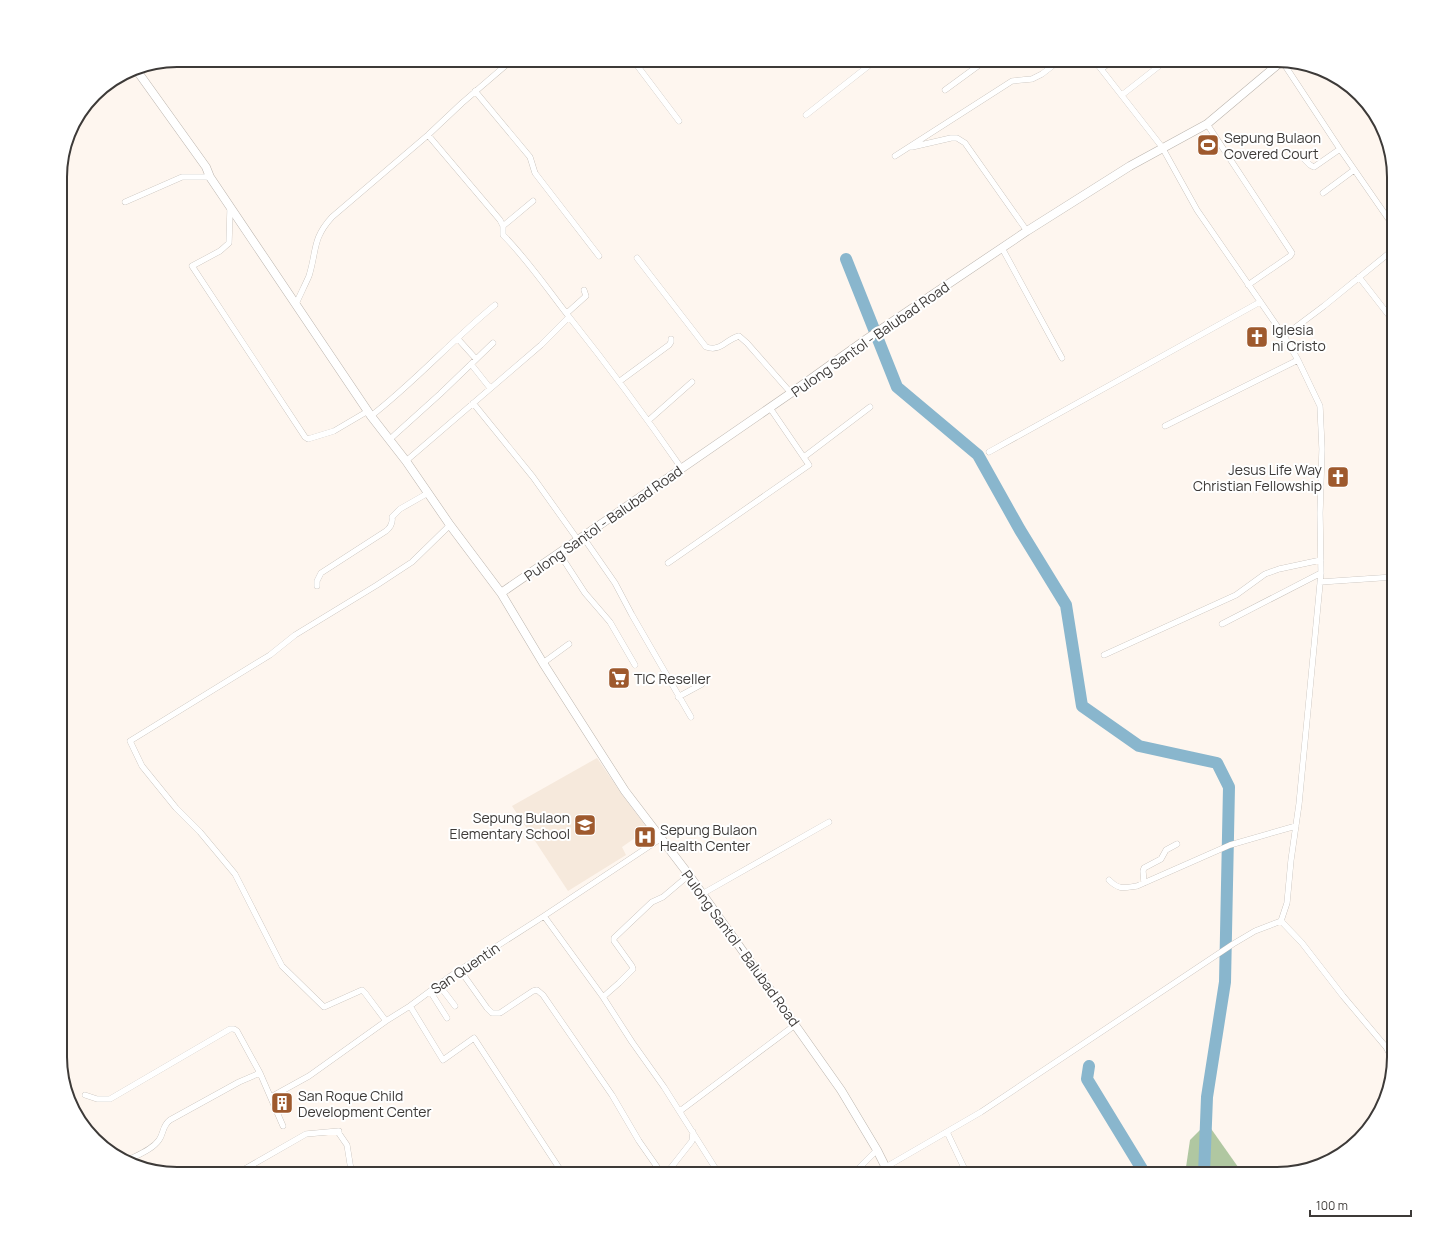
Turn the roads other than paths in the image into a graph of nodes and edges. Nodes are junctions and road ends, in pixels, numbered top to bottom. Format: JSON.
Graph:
{"nodes":[{"id":1,"x":504,"y":67,"type":"edge"},
{"id":2,"x":638,"y":67,"type":"edge"},
{"id":3,"x":867,"y":67,"type":"edge"},
{"id":4,"x":976,"y":67,"type":"edge"},
{"id":5,"x":1051,"y":67,"type":"edge"},
{"id":6,"x":1104,"y":67,"type":"edge"},
{"id":7,"x":1158,"y":67,"type":"edge"},
{"id":8,"x":1286,"y":67,"type":"edge"},
{"id":9,"x":1275,"y":68,"type":"edge"},
{"id":10,"x":1101,"y":69,"type":"joint"},
{"id":11,"x":139,"y":74,"type":"edge"},
{"id":12,"x":945,"y":90,"type":"dead end"},
{"id":13,"x":475,"y":91,"type":"junction"},
{"id":14,"x":1122,"y":95,"type":"junction"},
{"id":15,"x":806,"y":115,"type":"dead end"},
{"id":16,"x":679,"y":121,"type":"dead end"},
{"id":17,"x":1207,"y":124,"type":"junction"},
{"id":18,"x":428,"y":135,"type":"junction"},
{"id":19,"x":1162,"y":147,"type":"junction"},
{"id":20,"x":907,"y":148,"type":"junction"},
{"id":21,"x":1340,"y":150,"type":"junction"},
{"id":22,"x":895,"y":156,"type":"dead end"},
{"id":23,"x":1302,"y":157,"type":"dead end"},
{"id":24,"x":1354,"y":170,"type":"junction"},
{"id":25,"x":210,"y":177,"type":"junction"},
{"id":26,"x":1323,"y":193,"type":"dead end"},
{"id":27,"x":534,"y":201,"type":"dead end"},
{"id":28,"x":125,"y":202,"type":"dead end"},
{"id":29,"x":230,"y":208,"type":"junction"},
{"id":30,"x":1387,"y":217,"type":"edge"},
{"id":31,"x":503,"y":226,"type":"junction"},
{"id":32,"x":1027,"y":231,"type":"junction"},
{"id":33,"x":1002,"y":248,"type":"junction"},
{"id":34,"x":1387,"y":255,"type":"edge"},
{"id":35,"x":599,"y":256,"type":"dead end"},
{"id":36,"x":637,"y":258,"type":"dead end"},
{"id":37,"x":1359,"y":277,"type":"junction"},
{"id":38,"x":1248,"y":285,"type":"junction"},
{"id":39,"x":584,"y":290,"type":"dead end"},
{"id":40,"x":1260,"y":302,"type":"junction"},
{"id":41,"x":296,"y":304,"type":"junction"},
{"id":42,"x":495,"y":305,"type":"dead end"},
{"id":43,"x":1387,"y":313,"type":"edge"},
{"id":44,"x":568,"y":315,"type":"junction"},
{"id":45,"x":1284,"y":336,"type":"junction"},
{"id":46,"x":458,"y":339,"type":"junction"},
{"id":47,"x":671,"y":340,"type":"dead end"},
{"id":48,"x":493,"y":343,"type":"dead end"},
{"id":49,"x":1062,"y":358,"type":"dead end"},
{"id":50,"x":476,"y":359,"type":"junction"},
{"id":51,"x":1298,"y":360,"type":"junction"},
{"id":52,"x":471,"y":364,"type":"junction"},
{"id":53,"x":620,"y":381,"type":"junction"},
{"id":54,"x":692,"y":382,"type":"dead end"},
{"id":55,"x":490,"y":388,"type":"junction"},
{"id":56,"x":791,"y":393,"type":"junction"},
{"id":57,"x":473,"y":403,"type":"junction"},
{"id":58,"x":870,"y":406,"type":"dead end"},
{"id":59,"x":770,"y":408,"type":"junction"},
{"id":60,"x":369,"y":414,"type":"junction"},
{"id":61,"x":649,"y":420,"type":"junction"},
{"id":62,"x":1165,"y":426,"type":"dead end"},
{"id":63,"x":389,"y":440,"type":"junction"},
{"id":64,"x":989,"y":452,"type":"dead end"},
{"id":65,"x":804,"y":457,"type":"junction"},
{"id":66,"x":406,"y":461,"type":"junction"},
{"id":67,"x":682,"y":468,"type":"junction"},
{"id":68,"x":428,"y":493,"type":"junction"},
{"id":69,"x":450,"y":525,"type":"junction"},
{"id":70,"x":581,"y":538,"type":"junction"},
{"id":71,"x":559,"y":553,"type":"junction"},
{"id":72,"x":1321,"y":560,"type":"junction"},
{"id":73,"x":668,"y":563,"type":"dead end"},
{"id":74,"x":1321,"y":573,"type":"junction"},
{"id":75,"x":1387,"y":577,"type":"edge"},
{"id":76,"x":1320,"y":582,"type":"junction"},
{"id":77,"x":317,"y":586,"type":"dead end"},
{"id":78,"x":502,"y":593,"type":"junction"},
{"id":79,"x":1222,"y":624,"type":"dead end"},
{"id":80,"x":569,"y":644,"type":"dead end"},
{"id":81,"x":1104,"y":655,"type":"dead end"},
{"id":82,"x":543,"y":662,"type":"junction"},
{"id":83,"x":635,"y":665,"type":"dead end"},
{"id":84,"x":702,"y":684,"type":"dead end"},
{"id":85,"x":678,"y":697,"type":"junction"},
{"id":86,"x":691,"y":717,"type":"dead end"},
{"id":87,"x":829,"y":822,"type":"dead end"},
{"id":88,"x":1296,"y":826,"type":"junction"},
{"id":89,"x":660,"y":839,"type":"junction"},
{"id":90,"x":1177,"y":844,"type":"dead end"},
{"id":91,"x":689,"y":875,"type":"junction"},
{"id":92,"x":1109,"y":880,"type":"dead end"},
{"id":93,"x":1144,"y":883,"type":"junction"},
{"id":94,"x":702,"y":894,"type":"junction"},
{"id":95,"x":544,"y":916,"type":"junction"},
{"id":96,"x":1281,"y":921,"type":"junction"},
{"id":97,"x":460,"y":970,"type":"junction"},
{"id":98,"x":439,"y":984,"type":"junction"},
{"id":99,"x":430,"y":991,"type":"junction"},
{"id":100,"x":603,"y":997,"type":"junction"},
{"id":101,"x":410,"y":1006,"type":"junction"},
{"id":102,"x":455,"y":1006,"type":"dead end"},
{"id":103,"x":447,"y":1018,"type":"dead end"},
{"id":104,"x":386,"y":1021,"type":"junction"},
{"id":105,"x":795,"y":1025,"type":"junction"},
{"id":106,"x":1387,"y":1049,"type":"edge"},
{"id":107,"x":260,"y":1073,"type":"junction"},
{"id":108,"x":85,"y":1095,"type":"dead end"},
{"id":109,"x":271,"y":1097,"type":"junction"},
{"id":110,"x":680,"y":1111,"type":"junction"},
{"id":111,"x":283,"y":1126,"type":"dead end"},
{"id":112,"x":693,"y":1132,"type":"junction"},
{"id":113,"x":947,"y":1132,"type":"junction"},
{"id":114,"x":877,"y":1150,"type":"junction"},
{"id":115,"x":133,"y":1158,"type":"edge"},
{"id":116,"x":248,"y":1167,"type":"edge"},
{"id":117,"x":351,"y":1167,"type":"edge"},
{"id":118,"x":558,"y":1167,"type":"edge"},
{"id":119,"x":657,"y":1167,"type":"edge"},
{"id":120,"x":672,"y":1167,"type":"edge"},
{"id":121,"x":715,"y":1167,"type":"edge"},
{"id":122,"x":860,"y":1167,"type":"edge"},
{"id":123,"x":886,"y":1167,"type":"edge"},
{"id":124,"x":892,"y":1167,"type":"edge"},
{"id":125,"x":964,"y":1167,"type":"edge"}],
"edges":[{"from":1,"to":13,"type":"street"},
{"from":2,"to":16,"type":"street"},
{"from":3,"to":15,"type":"street"},
{"from":4,"to":12,"type":"street"},
{"from":5,"to":20,"type":"street"},
{"from":6,"to":10,"type":"street"},
{"from":7,"to":14,"type":"street"},
{"from":8,"to":21,"type":"street"},
{"from":9,"to":17,"type":"street","name":"Pulong Santol - Balubad Road"},
{"from":10,"to":14,"type":"street"},
{"from":11,"to":25,"type":"street"},
{"from":13,"to":18,"type":"street"},
{"from":13,"to":35,"type":"street"},
{"from":14,"to":19,"type":"street"},
{"from":17,"to":19,"type":"street","name":"Pulong Santol - Balubad Road"},
{"from":17,"to":38,"type":"street"},
{"from":18,"to":31,"type":"street"},
{"from":18,"to":41,"type":"street"},
{"from":19,"to":32,"type":"street","name":"Pulong Santol - Balubad Road"},
{"from":19,"to":38,"type":"street"},
{"from":20,"to":22,"type":"street"},
{"from":20,"to":32,"type":"street"},
{"from":21,"to":23,"type":"street"},
{"from":21,"to":24,"type":"street"},
{"from":24,"to":26,"type":"street"},
{"from":24,"to":30,"type":"street"},
{"from":25,"to":28,"type":"street"},
{"from":25,"to":29,"type":"street"},
{"from":27,"to":31,"type":"street"},
{"from":29,"to":41,"type":"street"},
{"from":29,"to":60,"type":"street"},
{"from":31,"to":44,"type":"street"},
{"from":32,"to":33,"type":"street","name":"Pulong Santol - Balubad Road"},
{"from":33,"to":49,"type":"street"},
{"from":33,"to":56,"type":"street","name":"Pulong Santol - Balubad Road"},
{"from":34,"to":37,"type":"street"},
{"from":36,"to":56,"type":"street"},
{"from":37,"to":43,"type":"street"},
{"from":37,"to":45,"type":"street"},
{"from":38,"to":40,"type":"street"},
{"from":39,"to":44,"type":"street"},
{"from":40,"to":45,"type":"street"},
{"from":40,"to":64,"type":"street"},
{"from":41,"to":60,"type":"street"},
{"from":42,"to":46,"type":"street"},
{"from":44,"to":53,"type":"street"},
{"from":44,"to":55,"type":"street"},
{"from":45,"to":51,"type":"street"},
{"from":46,"to":50,"type":"street"},
{"from":46,"to":60,"type":"street"},
{"from":47,"to":53,"type":"street"},
{"from":48,"to":50,"type":"street"},
{"from":50,"to":52,"type":"street"},
{"from":51,"to":62,"type":"street"},
{"from":51,"to":72,"type":"street"},
{"from":52,"to":55,"type":"street"},
{"from":52,"to":63,"type":"street"},
{"from":53,"to":61,"type":"street"},
{"from":54,"to":61,"type":"street"},
{"from":55,"to":57,"type":"street"},
{"from":56,"to":59,"type":"street","name":"Pulong Santol - Balubad Road"},
{"from":57,"to":66,"type":"street"},
{"from":57,"to":70,"type":"street"},
{"from":58,"to":65,"type":"street"},
{"from":59,"to":65,"type":"street"},
{"from":59,"to":67,"type":"street","name":"Pulong Santol - Balubad Road"},
{"from":60,"to":63,"type":"street"},
{"from":61,"to":67,"type":"street"},
{"from":63,"to":66,"type":"street"},
{"from":65,"to":73,"type":"street"},
{"from":66,"to":68,"type":"street"},
{"from":67,"to":70,"type":"street","name":"Pulong Santol - Balubad Road"},
{"from":68,"to":69,"type":"street"},
{"from":68,"to":77,"type":"street"},
{"from":69,"to":78,"type":"street"},
{"from":69,"to":104,"type":"street"},
{"from":70,"to":71,"type":"street","name":"Pulong Santol - Balubad Road"},
{"from":70,"to":85,"type":"street"},
{"from":71,"to":78,"type":"street","name":"Pulong Santol - Balubad Road"},
{"from":71,"to":83,"type":"street"},
{"from":72,"to":74,"type":"street"},
{"from":72,"to":81,"type":"street"},
{"from":74,"to":76,"type":"street"},
{"from":74,"to":79,"type":"street"},
{"from":75,"to":76,"type":"street"},
{"from":76,"to":88,"type":"street"},
{"from":78,"to":82,"type":"street","name":"Pulong Santol - Balubad Road"},
{"from":80,"to":82,"type":"street"},
{"from":82,"to":89,"type":"street","name":"Pulong Santol - Balubad Road"},
{"from":84,"to":85,"type":"street"},
{"from":85,"to":86,"type":"street"},
{"from":87,"to":94,"type":"street"},
{"from":88,"to":93,"type":"street"},
{"from":88,"to":96,"type":"street"},
{"from":89,"to":91,"type":"street","name":"Pulong Santol - Balubad Road"},
{"from":89,"to":95,"type":"street","name":"San Quentin"},
{"from":90,"to":93,"type":"street"},
{"from":91,"to":94,"type":"street","name":"Pulong Santol - Balubad Road"},
{"from":91,"to":100,"type":"street"},
{"from":92,"to":93,"type":"street"},
{"from":94,"to":105,"type":"street","name":"Pulong Santol - Balubad Road"},
{"from":95,"to":97,"type":"street","name":"San Quentin"},
{"from":95,"to":100,"type":"street"},
{"from":96,"to":106,"type":"street"},
{"from":96,"to":113,"type":"street"},
{"from":97,"to":98,"type":"street","name":"San Quentin"},
{"from":97,"to":119,"type":"street"},
{"from":98,"to":99,"type":"street","name":"San Quentin"},
{"from":98,"to":102,"type":"street"},
{"from":99,"to":101,"type":"street","name":"San Quentin"},
{"from":99,"to":103,"type":"street"},
{"from":100,"to":110,"type":"street"},
{"from":101,"to":104,"type":"street","name":"San Quentin"},
{"from":101,"to":118,"type":"street"},
{"from":104,"to":109,"type":"street","name":"San Quentin"},
{"from":105,"to":110,"type":"street"},
{"from":105,"to":114,"type":"street","name":"Pulong Santol - Balubad Road"},
{"from":107,"to":108,"type":"street"},
{"from":107,"to":109,"type":"street"},
{"from":107,"to":115,"type":"street"},
{"from":109,"to":111,"type":"street"},
{"from":110,"to":112,"type":"street"},
{"from":112,"to":120,"type":"street"},
{"from":112,"to":121,"type":"street"},
{"from":113,"to":124,"type":"street"},
{"from":113,"to":125,"type":"street"},
{"from":114,"to":122,"type":"street"},
{"from":114,"to":123,"type":"street","name":"Pulong Santol - Balubad Road"},
{"from":116,"to":117,"type":"street"}]}
